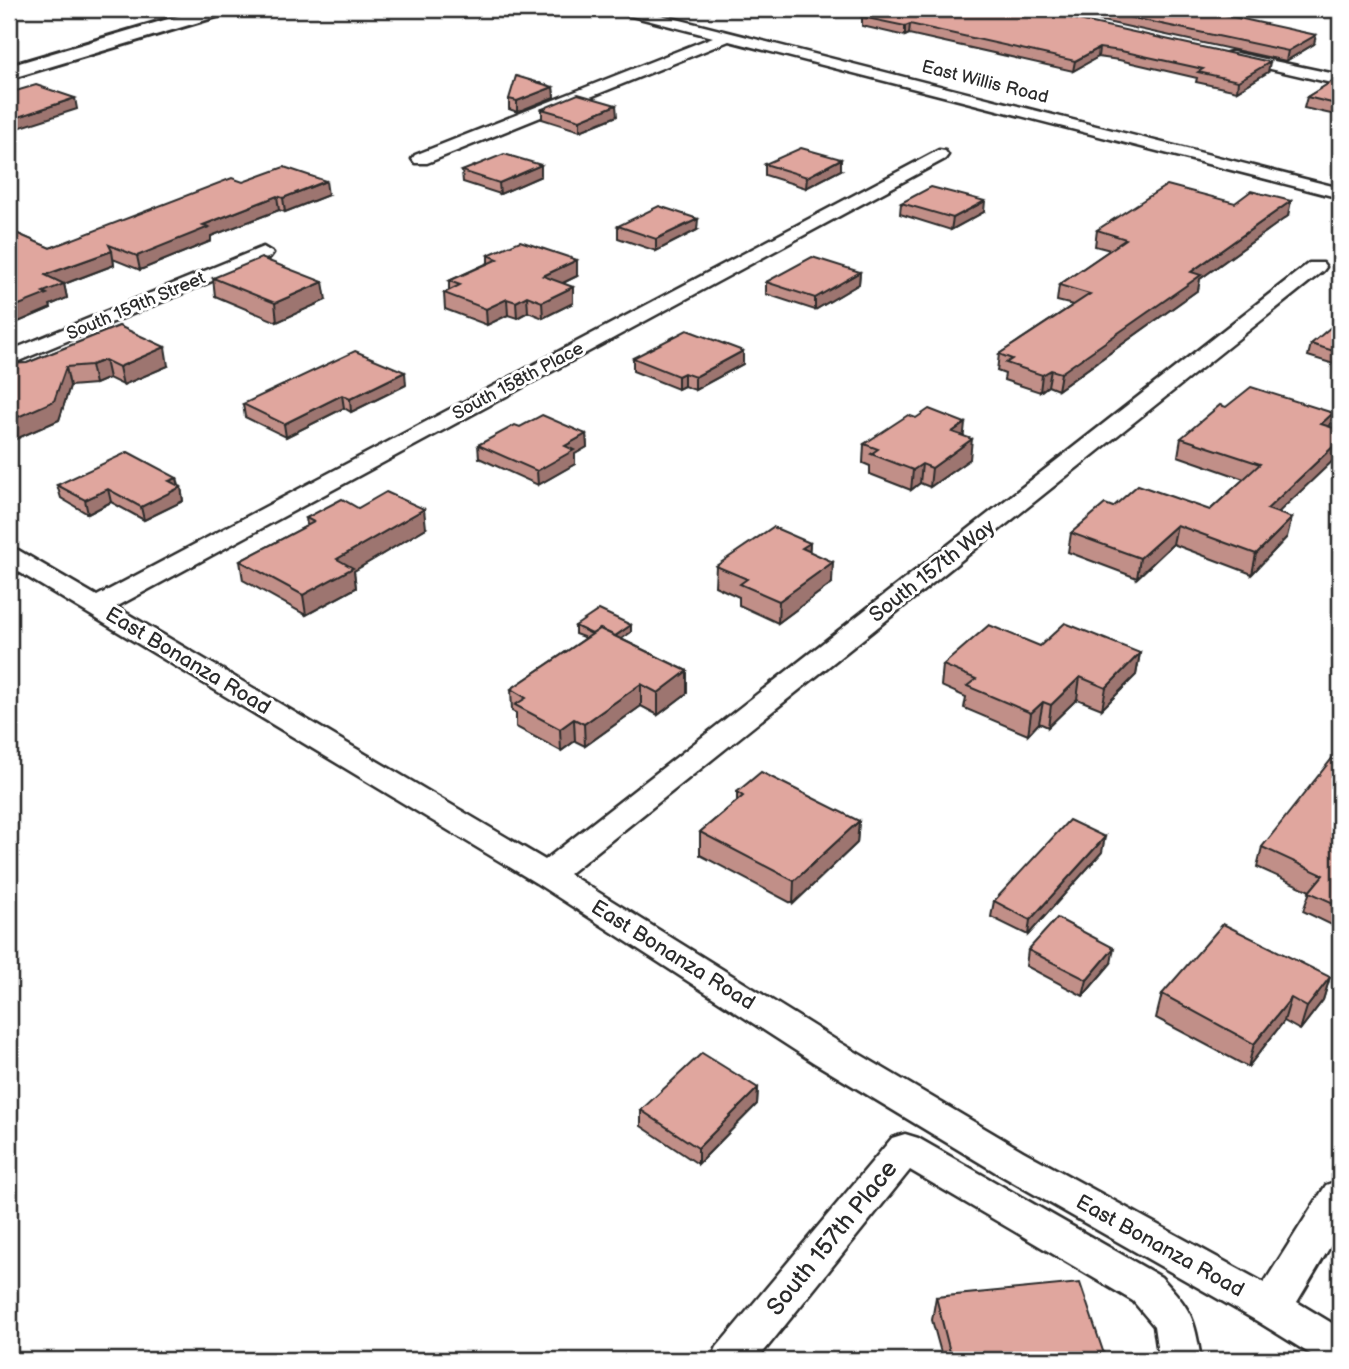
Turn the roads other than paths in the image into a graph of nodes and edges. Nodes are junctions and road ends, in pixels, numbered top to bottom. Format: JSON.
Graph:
{"nodes":[{"id":1,"x":222,"y":9,"type":"edge"},
{"id":2,"x":621,"y":9,"type":"edge"},
{"id":3,"x":729,"y":36,"type":"junction"},
{"id":4,"x":1219,"y":54,"type":"edge"},
{"id":5,"x":9,"y":73,"type":"edge"},
{"id":6,"x":1340,"y":80,"type":"edge"},
{"id":7,"x":939,"y":155,"type":"dead end"},
{"id":8,"x":421,"y":159,"type":"dead end"},
{"id":9,"x":1340,"y":192,"type":"edge"},
{"id":10,"x":263,"y":253,"type":"dead end"},
{"id":11,"x":1316,"y":267,"type":"dead end"},
{"id":12,"x":9,"y":359,"type":"edge"},
{"id":13,"x":9,"y":555,"type":"edge"},
{"id":14,"x":97,"y":607,"type":"junction"},
{"id":15,"x":547,"y":875,"type":"junction"},
{"id":16,"x":1340,"y":1196,"type":"edge"},
{"id":17,"x":1271,"y":1308,"type":"junction"},
{"id":18,"x":1340,"y":1350,"type":"edge"},
{"id":19,"x":732,"y":1360,"type":"edge"},
{"id":20,"x":1180,"y":1360,"type":"edge"}],
"edges":[{"from":1,"to":5,"type":"main road"},
{"from":2,"to":3,"type":"street","name":"East Willis Road"},
{"from":3,"to":8,"type":"street"},
{"from":3,"to":9,"type":"street","name":"East Willis Road"},
{"from":4,"to":6,"type":"street"},
{"from":7,"to":14,"type":"street","name":"South 158th Place"},
{"from":10,"to":12,"type":"street","name":"South 159th Street"},
{"from":11,"to":15,"type":"street","name":"South 157th Way"},
{"from":13,"to":14,"type":"street","name":"East Bonanza Road"},
{"from":14,"to":15,"type":"street","name":"East Bonanza Road"},
{"from":15,"to":17,"type":"street","name":"East Bonanza Road"},
{"from":16,"to":17,"type":"street"},
{"from":17,"to":18,"type":"street","name":"East Bonanza Road"},
{"from":19,"to":20,"type":"street","name":"South 157th Place"}]}
